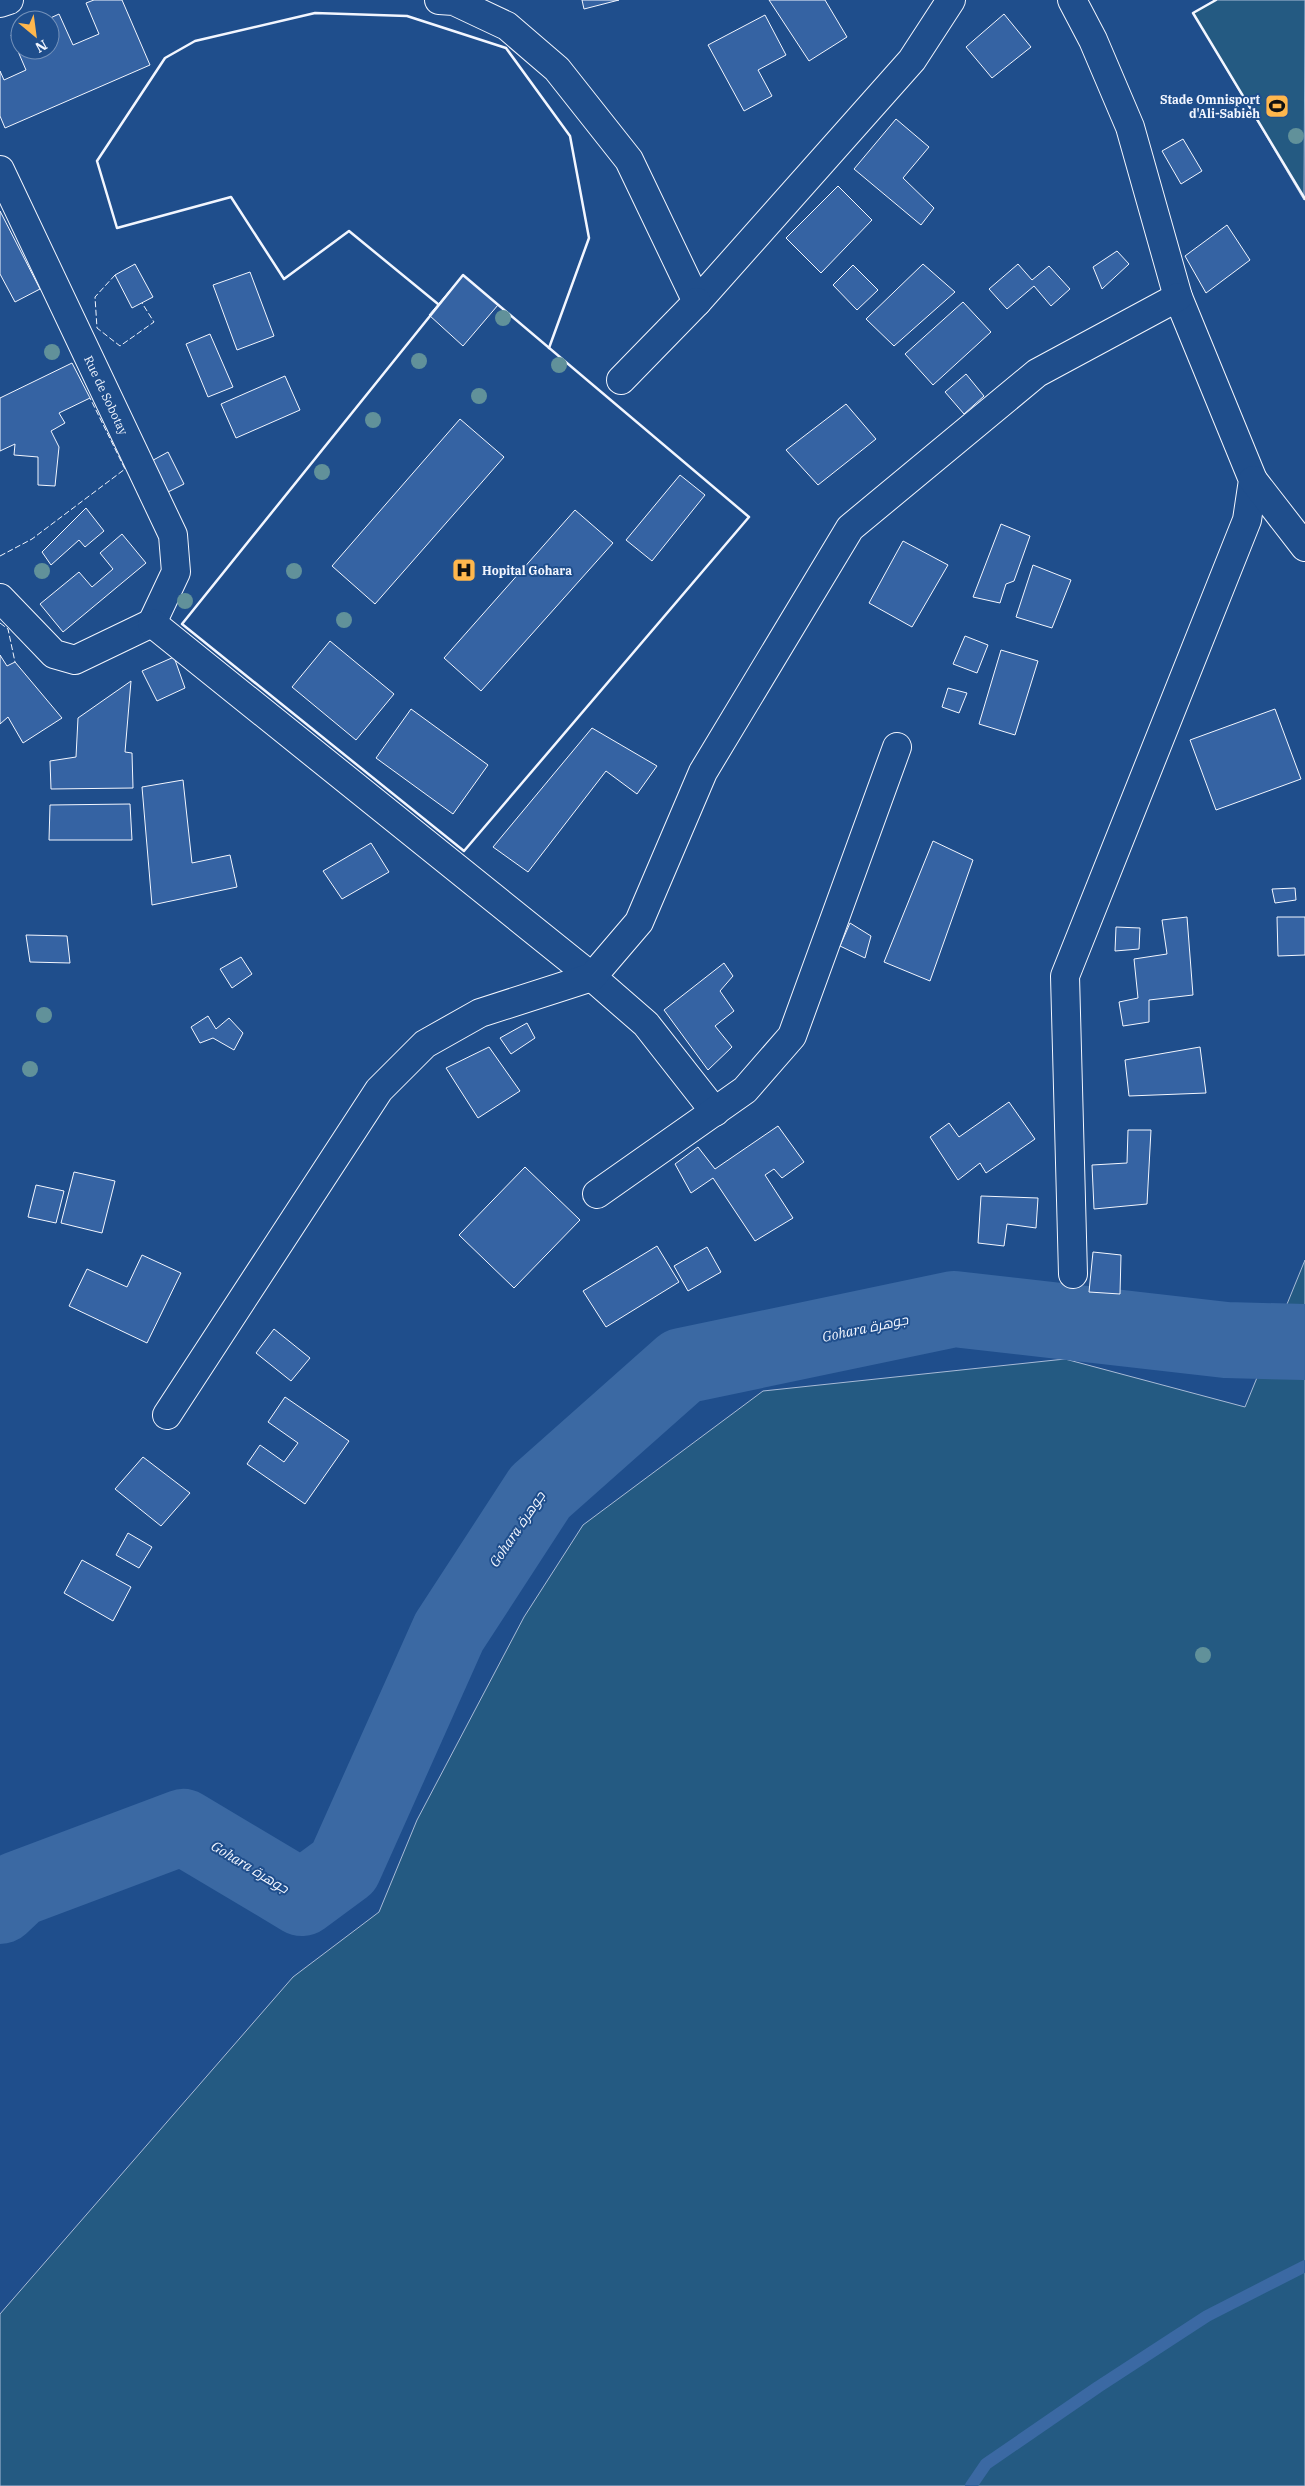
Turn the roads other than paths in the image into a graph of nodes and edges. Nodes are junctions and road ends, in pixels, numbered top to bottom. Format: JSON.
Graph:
{"nodes":[{"id":1,"x":9,"y":0,"type":"edge"},
{"id":2,"x":449,"y":0,"type":"edge"},
{"id":3,"x":1072,"y":0,"type":"edge"},
{"id":4,"x":0,"y":3,"type":"edge"},
{"id":5,"x":941,"y":4,"type":"edge"},
{"id":6,"x":0,"y":170,"type":"edge"},
{"id":7,"x":1178,"y":297,"type":"junction"},
{"id":8,"x":697,"y":302,"type":"junction"},
{"id":9,"x":621,"y":380,"type":"dead end"},
{"id":10,"x":1253,"y":480,"type":"junction"},
{"id":11,"x":1305,"y":547,"type":"edge"},
{"id":12,"x":0,"y":598,"type":"edge"},
{"id":13,"x":152,"y":623,"type":"junction"},
{"id":14,"x":897,"y":746,"type":"dead end"},
{"id":15,"x":592,"y":977,"type":"junction"},
{"id":16,"x":715,"y":1112,"type":"junction"},
{"id":17,"x":597,"y":1194,"type":"dead end"},
{"id":18,"x":1073,"y":1274,"type":"dead end"},
{"id":19,"x":167,"y":1415,"type":"dead end"}],
"edges":[{"from":1,"to":4,"type":"street"},
{"from":2,"to":8,"type":"street"},
{"from":3,"to":7,"type":"street"},
{"from":5,"to":8,"type":"street"},
{"from":6,"to":13,"type":"street","name":"Rue de Sobotay"},
{"from":7,"to":10,"type":"street"},
{"from":7,"to":15,"type":"street"},
{"from":8,"to":9,"type":"street"},
{"from":10,"to":11,"type":"street"},
{"from":10,"to":18,"type":"street"},
{"from":12,"to":13,"type":"street"},
{"from":13,"to":15,"type":"street"},
{"from":14,"to":16,"type":"street"},
{"from":15,"to":16,"type":"street"},
{"from":15,"to":19,"type":"street"},
{"from":16,"to":17,"type":"street"}]}
